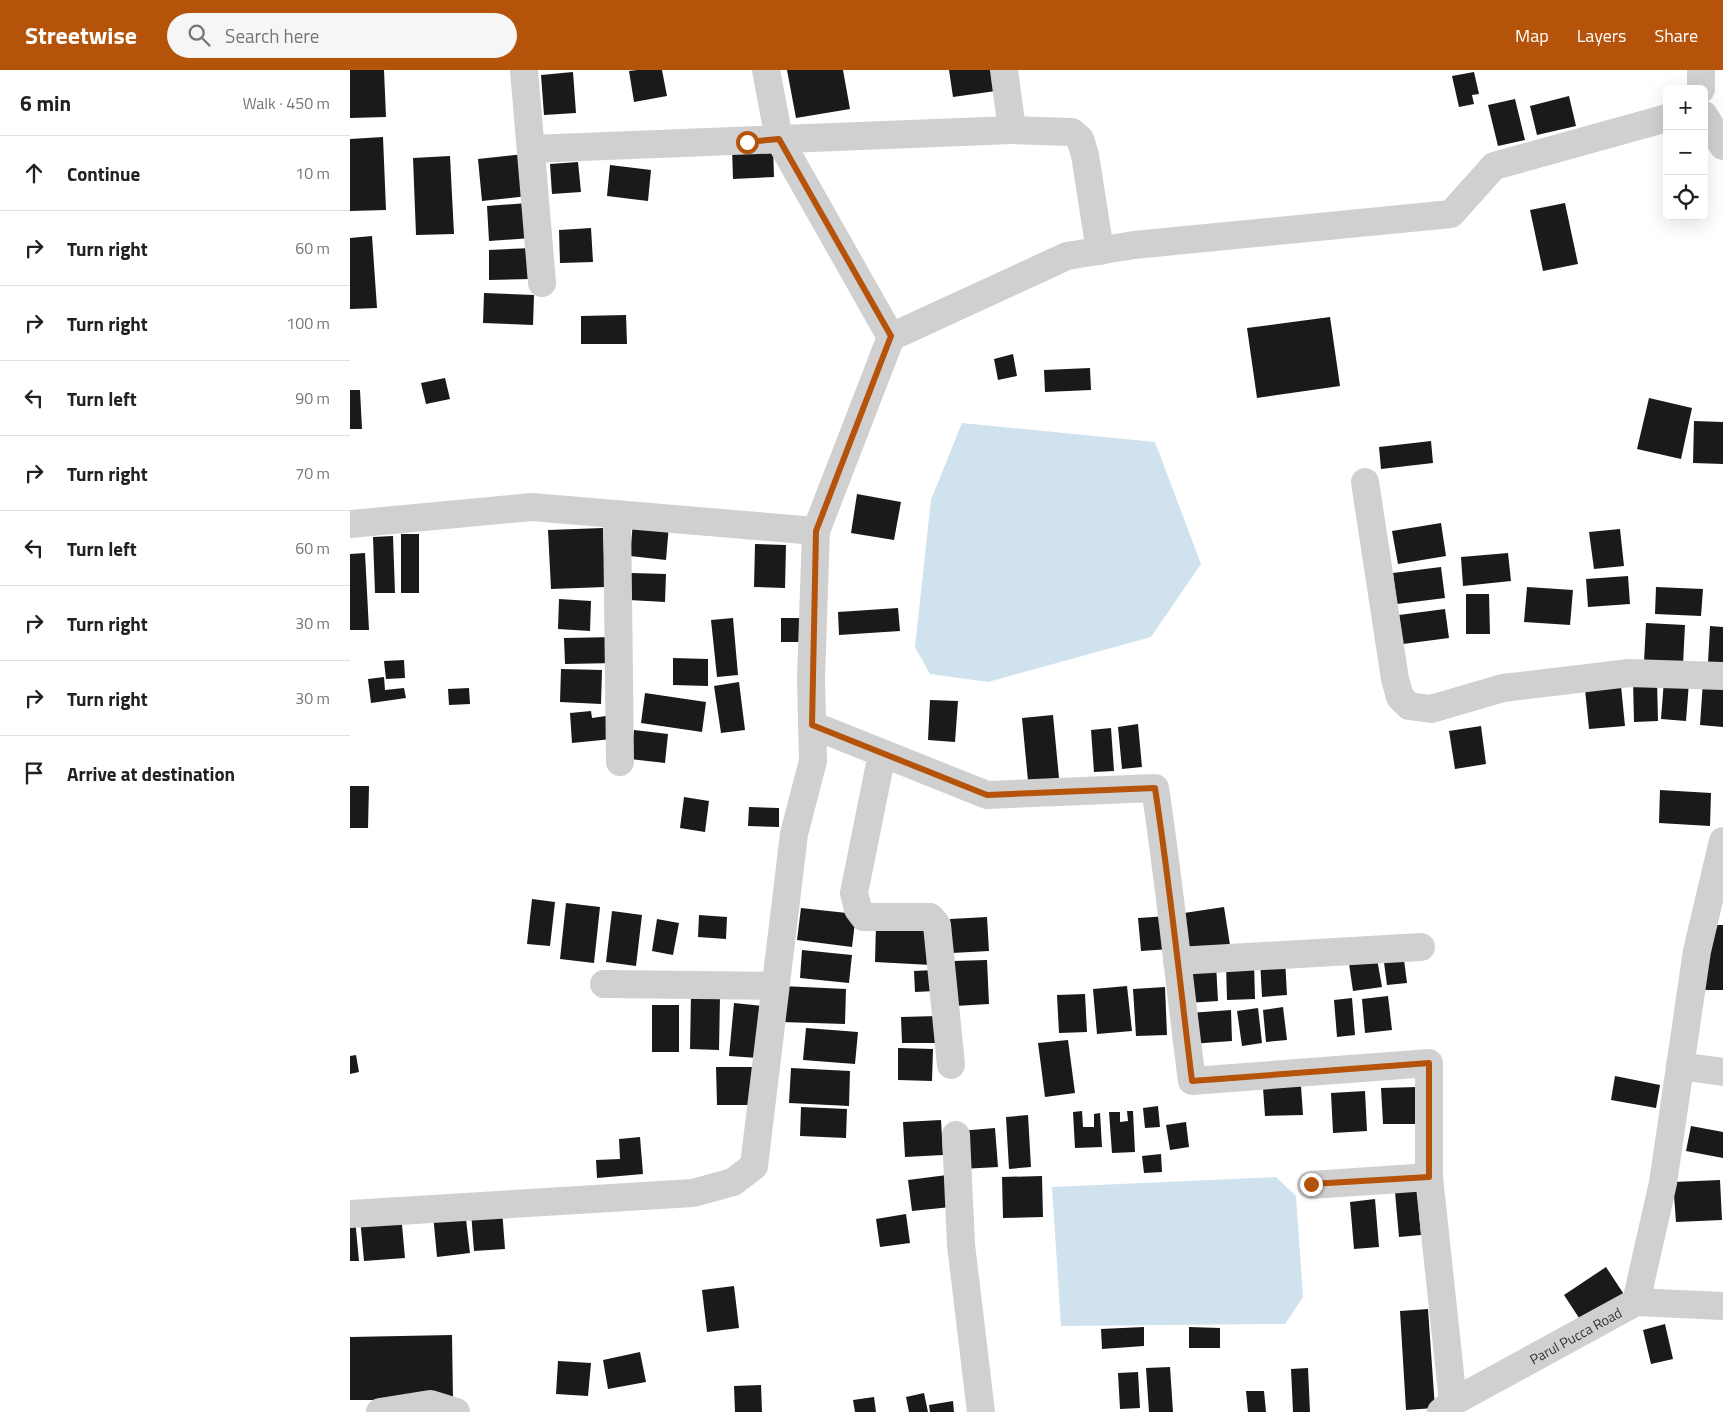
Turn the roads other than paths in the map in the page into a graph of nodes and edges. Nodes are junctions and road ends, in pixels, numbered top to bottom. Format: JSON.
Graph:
{"nodes":[{"id":1,"x":524,"y":70,"type":"edge"},
{"id":2,"x":766,"y":70,"type":"edge"},
{"id":3,"x":1004,"y":70,"type":"edge"},
{"id":4,"x":1701,"y":70,"type":"edge"},
{"id":5,"x":1701,"y":85,"type":"edge"},
{"id":6,"x":1663,"y":119,"type":"edge"},
{"id":7,"x":1708,"y":122,"type":"edge"},
{"id":8,"x":1012,"y":130,"type":"junction"},
{"id":9,"x":779,"y":139,"type":"junction"},
{"id":10,"x":1723,"y":146,"type":"edge"},
{"id":11,"x":531,"y":149,"type":"junction"},
{"id":12,"x":1100,"y":251,"type":"junction"},
{"id":13,"x":542,"y":283,"type":"dead end"},
{"id":14,"x":891,"y":336,"type":"junction"},
{"id":15,"x":1365,"y":482,"type":"dead end"},
{"id":16,"x":617,"y":514,"type":"junction"},
{"id":17,"x":350,"y":524,"type":"edge"},
{"id":18,"x":816,"y":531,"type":"junction"},
{"id":19,"x":1723,"y":676,"type":"edge"},
{"id":20,"x":812,"y":725,"type":"junction"},
{"id":21,"x":882,"y":754,"type":"junction"},
{"id":22,"x":620,"y":762,"type":"dead end"},
{"id":23,"x":1723,"y":841,"type":"edge"},
{"id":24,"x":1715,"y":911,"type":"edge"},
{"id":25,"x":1421,"y":947,"type":"dead end"},
{"id":26,"x":1177,"y":961,"type":"junction"},
{"id":27,"x":604,"y":984,"type":"dead end"},
{"id":28,"x":775,"y":986,"type":"junction"},
{"id":29,"x":951,"y":1065,"type":"dead end"},
{"id":30,"x":1680,"y":1066,"type":"junction"},
{"id":31,"x":1723,"y":1072,"type":"edge"},
{"id":32,"x":956,"y":1135,"type":"dead end"},
{"id":33,"x":1429,"y":1177,"type":"junction"},
{"id":34,"x":1311,"y":1184,"type":"dead end"},
{"id":35,"x":350,"y":1214,"type":"edge"},
{"id":36,"x":1636,"y":1302,"type":"junction"},
{"id":37,"x":1723,"y":1306,"type":"edge"},
{"id":38,"x":1447,"y":1407,"type":"edge"},
{"id":39,"x":380,"y":1412,"type":"edge"},
{"id":40,"x":456,"y":1412,"type":"edge"},
{"id":41,"x":981,"y":1412,"type":"edge"}],
"edges":[{"from":1,"to":11,"type":"street"},
{"from":2,"to":9,"type":"street"},
{"from":3,"to":8,"type":"street"},
{"from":4,"to":5,"type":"street"},
{"from":6,"to":12,"type":"street"},
{"from":7,"to":10,"type":"street"},
{"from":8,"to":9,"type":"street"},
{"from":8,"to":12,"type":"street"},
{"from":9,"to":11,"type":"street"},
{"from":9,"to":14,"type":"street"},
{"from":11,"to":13,"type":"street"},
{"from":12,"to":14,"type":"street"},
{"from":14,"to":18,"type":"street"},
{"from":15,"to":19,"type":"street"},
{"from":16,"to":17,"type":"street"},
{"from":16,"to":18,"type":"street"},
{"from":16,"to":22,"type":"street"},
{"from":18,"to":20,"type":"street"},
{"from":20,"to":21,"type":"street"},
{"from":20,"to":28,"type":"street"},
{"from":21,"to":26,"type":"street"},
{"from":21,"to":29,"type":"street"},
{"from":23,"to":24,"type":"street"},
{"from":24,"to":30,"type":"street"},
{"from":25,"to":26,"type":"street"},
{"from":26,"to":33,"type":"street"},
{"from":27,"to":28,"type":"street"},
{"from":28,"to":35,"type":"street"},
{"from":30,"to":31,"type":"street"},
{"from":30,"to":36,"type":"street"},
{"from":32,"to":41,"type":"street"},
{"from":33,"to":34,"type":"street"},
{"from":33,"to":38,"type":"street"},
{"from":36,"to":37,"type":"street","name":"Parul Pucca Road"},
{"from":36,"to":38,"type":"street","name":"Parul Pucca Road"},
{"from":39,"to":40,"type":"street"}]}
